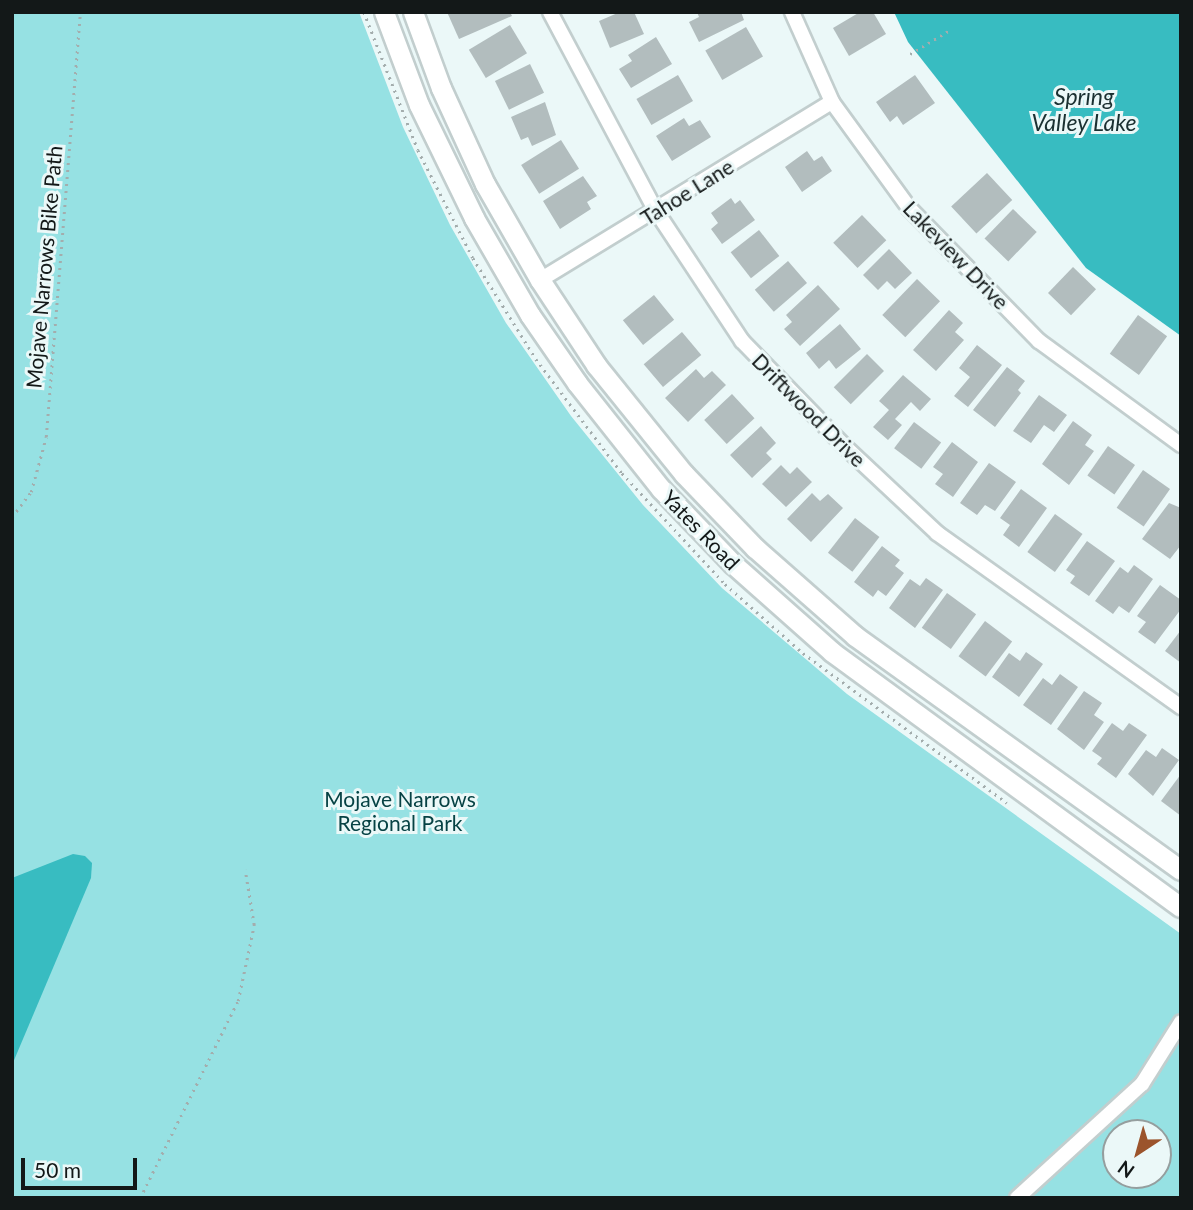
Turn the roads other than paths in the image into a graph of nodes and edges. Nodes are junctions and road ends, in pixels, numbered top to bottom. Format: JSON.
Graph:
{"nodes":[{"id":1,"x":384,"y":12,"type":"edge"},
{"id":2,"x":413,"y":12,"type":"edge"},
{"id":3,"x":550,"y":12,"type":"edge"},
{"id":4,"x":792,"y":12,"type":"edge"},
{"id":5,"x":832,"y":102,"type":"junction"},
{"id":6,"x":656,"y":211,"type":"junction"},
{"id":7,"x":540,"y":280,"type":"junction"},
{"id":8,"x":1181,"y":445,"type":"edge"},
{"id":9,"x":1181,"y":707,"type":"edge"},
{"id":10,"x":1181,"y":870,"type":"edge"},
{"id":11,"x":1181,"y":907,"type":"edge"},
{"id":12,"x":1181,"y":1022,"type":"edge"},
{"id":13,"x":1017,"y":1198,"type":"edge"}],
"edges":[{"from":1,"to":11,"type":"main road","name":"Yates Road"},
{"from":2,"to":7,"type":"main road","name":"Yates Road"},
{"from":3,"to":6,"type":"street","name":"Driftwood Drive"},
{"from":4,"to":5,"type":"street","name":"Lakeview Drive"},
{"from":5,"to":6,"type":"street","name":"Tahoe Lane"},
{"from":5,"to":8,"type":"street","name":"Lakeview Drive"},
{"from":6,"to":7,"type":"street","name":"Tahoe Lane"},
{"from":6,"to":9,"type":"street","name":"Driftwood Drive"},
{"from":7,"to":10,"type":"main road","name":"Yates Road"},
{"from":12,"to":13,"type":"street"}]}
